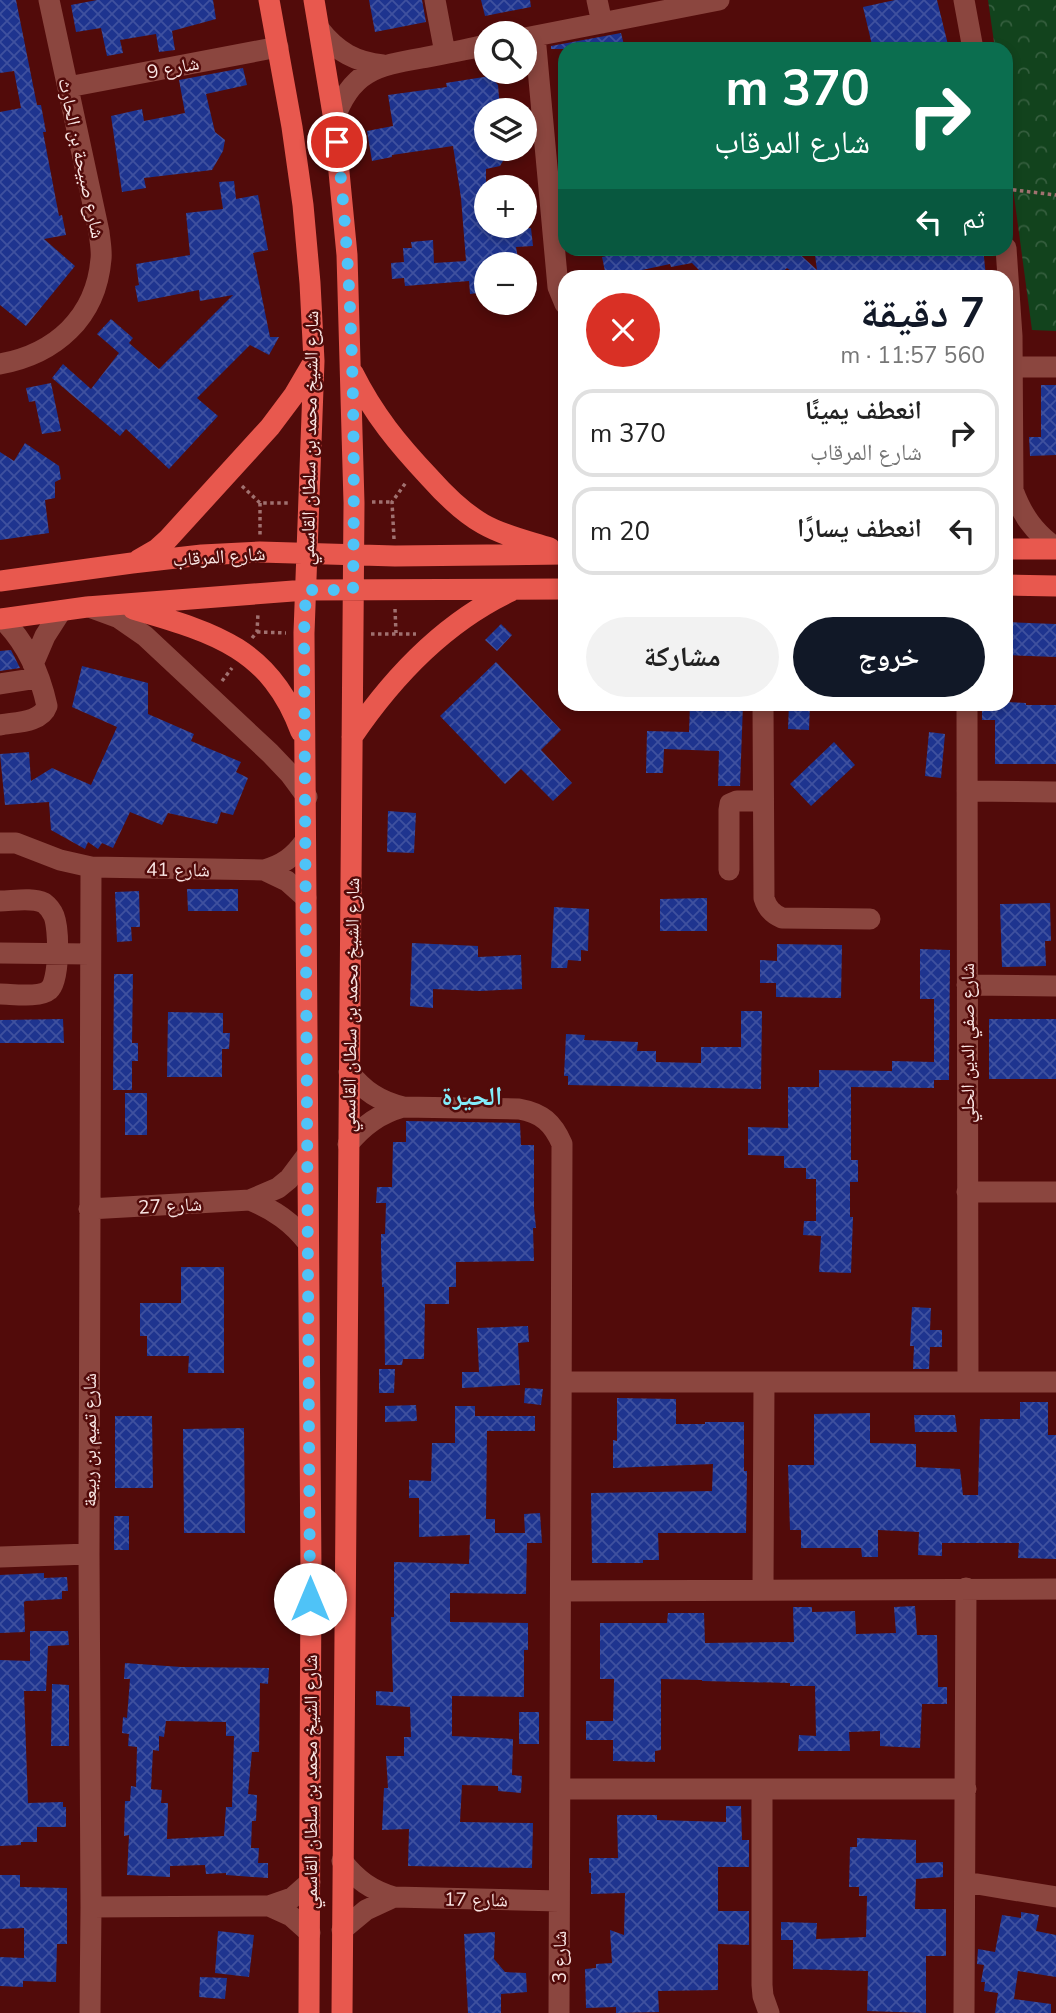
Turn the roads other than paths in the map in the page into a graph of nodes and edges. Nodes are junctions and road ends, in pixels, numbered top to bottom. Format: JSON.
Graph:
{"nodes":[{"id":1,"x":49,"y":0,"type":"edge"},
{"id":2,"x":269,"y":0,"type":"edge"},
{"id":3,"x":314,"y":0,"type":"edge"},
{"id":4,"x":435,"y":0,"type":"edge"},
{"id":5,"x":597,"y":0,"type":"edge"},
{"id":6,"x":719,"y":0,"type":"edge"},
{"id":7,"x":964,"y":0,"type":"edge"},
{"id":8,"x":602,"y":23,"type":"junction"},
{"id":9,"x":320,"y":30,"type":"junction"},
{"id":10,"x":537,"y":36,"type":"edge"},
{"id":11,"x":972,"y":42,"type":"edge"},
{"id":12,"x":278,"y":47,"type":"junction"},
{"id":13,"x":474,"y":48,"type":"edge"},
{"id":14,"x":445,"y":54,"type":"junction"},
{"id":15,"x":383,"y":65,"type":"junction"},
{"id":16,"x":537,"y":84,"type":"edge"},
{"id":17,"x":68,"y":87,"type":"junction"},
{"id":18,"x":334,"y":120,"type":"junction"},
{"id":19,"x":558,"y":232,"type":"edge"},
{"id":20,"x":314,"y":361,"type":"junction"},
{"id":21,"x":0,"y":364,"type":"edge"},
{"id":22,"x":1013,"y":367,"type":"edge"},
{"id":23,"x":1056,"y":367,"type":"edge"},
{"id":24,"x":351,"y":368,"type":"junction"},
{"id":25,"x":1013,"y":502,"type":"edge"},
{"id":26,"x":1056,"y":548,"type":"edge"},
{"id":27,"x":1013,"y":549,"type":"edge"},
{"id":28,"x":558,"y":551,"type":"edge"},
{"id":29,"x":307,"y":553,"type":"junction"},
{"id":30,"x":558,"y":553,"type":"edge"},
{"id":31,"x":353,"y":554,"type":"junction"},
{"id":32,"x":132,"y":563,"type":"junction"},
{"id":33,"x":0,"y":580,"type":"edge"},
{"id":34,"x":1013,"y":585,"type":"edge"},
{"id":35,"x":1056,"y":586,"type":"edge"},
{"id":36,"x":517,"y":589,"type":"junction"},
{"id":37,"x":558,"y":589,"type":"edge"},
{"id":38,"x":306,"y":590,"type":"junction"},
{"id":39,"x":353,"y":590,"type":"junction"},
{"id":40,"x":117,"y":605,"type":"junction"},
{"id":41,"x":87,"y":607,"type":"junction"},
{"id":42,"x":61,"y":611,"type":"junction"},
{"id":43,"x":1,"y":619,"type":"edge"},
{"id":44,"x":36,"y":671,"type":"junction"},
{"id":45,"x":0,"y":684,"type":"edge"},
{"id":46,"x":763,"y":711,"type":"edge"},
{"id":47,"x":967,"y":711,"type":"edge"},
{"id":48,"x":0,"y":725,"type":"edge"},
{"id":49,"x":352,"y":737,"type":"junction"},
{"id":50,"x":305,"y":742,"type":"junction"},
{"id":51,"x":967,"y":791,"type":"junction"},
{"id":52,"x":1056,"y":792,"type":"edge"},
{"id":53,"x":307,"y":797,"type":"junction"},
{"id":54,"x":763,"y":801,"type":"junction"},
{"id":55,"x":305,"y":841,"type":"junction"},
{"id":56,"x":0,"y":843,"type":"edge"},
{"id":57,"x":91,"y":867,"type":"junction"},
{"id":58,"x":264,"y":870,"type":"junction"},
{"id":59,"x":729,"y":870,"type":"dead end"},
{"id":60,"x":306,"y":898,"type":"junction"},
{"id":61,"x":0,"y":901,"type":"edge"},
{"id":62,"x":870,"y":919,"type":"dead end"},
{"id":63,"x":0,"y":953,"type":"edge"},
{"id":64,"x":57,"y":954,"type":"junction"},
{"id":65,"x":90,"y":954,"type":"junction"},
{"id":66,"x":967,"y":985,"type":"junction"},
{"id":67,"x":1056,"y":986,"type":"edge"},
{"id":68,"x":0,"y":994,"type":"edge"},
{"id":69,"x":349,"y":1072,"type":"junction"},
{"id":70,"x":403,"y":1107,"type":"junction"},
{"id":71,"x":348,"y":1144,"type":"junction"},
{"id":72,"x":307,"y":1155,"type":"junction"},
{"id":73,"x":967,"y":1192,"type":"junction"},
{"id":74,"x":1056,"y":1192,"type":"edge"},
{"id":75,"x":250,"y":1200,"type":"junction"},
{"id":76,"x":89,"y":1209,"type":"junction"},
{"id":77,"x":307,"y":1242,"type":"junction"},
{"id":78,"x":562,"y":1382,"type":"junction"},
{"id":79,"x":764,"y":1382,"type":"junction"},
{"id":80,"x":968,"y":1382,"type":"junction"},
{"id":81,"x":1056,"y":1382,"type":"edge"},
{"id":82,"x":89,"y":1554,"type":"junction"},
{"id":83,"x":0,"y":1556,"type":"edge"},
{"id":84,"x":310,"y":1573,"type":"junction"},
{"id":85,"x":966,"y":1588,"type":"junction"},
{"id":86,"x":763,"y":1589,"type":"junction"},
{"id":87,"x":1056,"y":1589,"type":"edge"},
{"id":88,"x":561,"y":1591,"type":"junction"},
{"id":89,"x":344,"y":1661,"type":"junction"},
{"id":90,"x":560,"y":1789,"type":"junction"},
{"id":91,"x":762,"y":1789,"type":"junction"},
{"id":92,"x":966,"y":1790,"type":"junction"},
{"id":93,"x":342,"y":1861,"type":"junction"},
{"id":94,"x":310,"y":1882,"type":"junction"},
{"id":95,"x":965,"y":1882,"type":"junction"},
{"id":96,"x":394,"y":1897,"type":"junction"},
{"id":97,"x":1056,"y":1897,"type":"edge"},
{"id":98,"x":559,"y":1901,"type":"junction"},
{"id":99,"x":269,"y":1906,"type":"junction"},
{"id":100,"x":91,"y":1907,"type":"junction"},
{"id":101,"x":342,"y":1930,"type":"junction"},
{"id":102,"x":310,"y":1933,"type":"junction"},
{"id":103,"x":90,"y":2013,"type":"edge"},
{"id":104,"x":309,"y":2013,"type":"edge"},
{"id":105,"x":342,"y":2013,"type":"edge"},
{"id":106,"x":559,"y":2013,"type":"edge"},
{"id":107,"x":769,"y":2013,"type":"edge"},
{"id":108,"x":964,"y":2013,"type":"edge"}],
"edges":[{"from":1,"to":17,"type":"street","name":"شارع صبيحة بن الحارث"},
{"from":2,"to":12,"type":"main road","name":"شارع الشيخ محمد بن سلطان القاسمي"},
{"from":3,"to":9,"type":"main road","name":"شارع الشيخ محمد بن سلطان القاسمي"},
{"from":4,"to":14,"type":"street"},
{"from":5,"to":8,"type":"street"},
{"from":6,"to":8,"type":"street"},
{"from":7,"to":11,"type":"street"},
{"from":8,"to":10,"type":"street"},
{"from":9,"to":15,"type":"street"},
{"from":9,"to":18,"type":"main road","name":"شارع الشيخ محمد بن سلطان القاسمي"},
{"from":12,"to":17,"type":"street","name":"شارع 9"},
{"from":12,"to":20,"type":"main road","name":"شارع الشيخ محمد بن سلطان القاسمي"},
{"from":13,"to":14,"type":"street"},
{"from":14,"to":15,"type":"street"},
{"from":15,"to":18,"type":"street"},
{"from":16,"to":19,"type":"street"},
{"from":17,"to":21,"type":"street","name":"شارع صبيحة بن الحارث"},
{"from":18,"to":24,"type":"main road","name":"شارع الشيخ محمد بن سلطان القاسمي"},
{"from":20,"to":29,"type":"main road","name":"شارع الشيخ محمد بن سلطان القاسمي"},
{"from":20,"to":32,"type":"main road"},
{"from":22,"to":23,"type":"street"},
{"from":24,"to":28,"type":"main road"},
{"from":24,"to":31,"type":"main road","name":"شارع الشيخ محمد بن سلطان القاسمي"},
{"from":25,"to":26,"type":"street"},
{"from":26,"to":27,"type":"main road"},
{"from":29,"to":31,"type":"main road","name":"شارع المرقاب"},
{"from":29,"to":32,"type":"main road","name":"شارع المرقاب"},
{"from":29,"to":38,"type":"main road","name":"شارع الشيخ محمد بن سلطان القاسمي"},
{"from":30,"to":31,"type":"main road","name":"شارع المرقاب"},
{"from":31,"to":39,"type":"main road","name":"شارع الشيخ محمد بن سلطان القاسمي"},
{"from":32,"to":33,"type":"main road","name":"شارع المرقاب"},
{"from":34,"to":35,"type":"main road"},
{"from":36,"to":37,"type":"main road"},
{"from":36,"to":39,"type":"main road"},
{"from":36,"to":49,"type":"main road"},
{"from":38,"to":39,"type":"main road"},
{"from":38,"to":40,"type":"main road"},
{"from":38,"to":50,"type":"main road","name":"شارع الشيخ محمد بن سلطان القاسمي"},
{"from":39,"to":49,"type":"main road","name":"شارع الشيخ محمد بن سلطان القاسمي"},
{"from":40,"to":41,"type":"main road"},
{"from":40,"to":50,"type":"main road"},
{"from":41,"to":42,"type":"main road"},
{"from":41,"to":53,"type":"street"},
{"from":42,"to":43,"type":"main road"},
{"from":42,"to":44,"type":"street"},
{"from":43,"to":44,"type":"street"},
{"from":44,"to":45,"type":"street"},
{"from":44,"to":48,"type":"street"},
{"from":46,"to":54,"type":"street"},
{"from":47,"to":51,"type":"street","name":"شارع صفي الدين الحلي"},
{"from":49,"to":69,"type":"main road","name":"شارع الشيخ محمد بن سلطان القاسمي"},
{"from":50,"to":53,"type":"main road","name":"شارع الشيخ محمد بن سلطان القاسمي"},
{"from":51,"to":52,"type":"street"},
{"from":51,"to":66,"type":"street","name":"شارع صفي الدين الحلي"},
{"from":53,"to":55,"type":"main road","name":"شارع الشيخ محمد بن سلطان القاسمي"},
{"from":54,"to":59,"type":"street"},
{"from":54,"to":62,"type":"street"},
{"from":55,"to":58,"type":"street","name":"شارع 41"},
{"from":55,"to":60,"type":"main road","name":"شارع الشيخ محمد بن سلطان القاسمي"},
{"from":56,"to":57,"type":"street","name":"شارع 41"},
{"from":57,"to":58,"type":"street","name":"شارع 41"},
{"from":57,"to":65,"type":"street","name":"شارع تميم بن ربيعة"},
{"from":58,"to":60,"type":"street","name":"شارع 41"},
{"from":60,"to":72,"type":"main road","name":"شارع الشيخ محمد بن سلطان القاسمي"},
{"from":61,"to":64,"type":"street"},
{"from":63,"to":64,"type":"street"},
{"from":64,"to":65,"type":"street"},
{"from":64,"to":68,"type":"street"},
{"from":65,"to":76,"type":"street","name":"شارع تميم بن ربيعة"},
{"from":66,"to":67,"type":"street"},
{"from":66,"to":73,"type":"street","name":"شارع صفي الدين الحلي"},
{"from":69,"to":70,"type":"street"},
{"from":69,"to":71,"type":"main road","name":"شارع الشيخ محمد بن سلطان القاسمي"},
{"from":70,"to":71,"type":"street"},
{"from":70,"to":78,"type":"street","name":"شارع 3"},
{"from":71,"to":89,"type":"main road","name":"شارع الشيخ محمد بن سلطان القاسمي"},
{"from":72,"to":75,"type":"street","name":"شارع 27"},
{"from":72,"to":77,"type":"main road","name":"شارع الشيخ محمد بن سلطان القاسمي"},
{"from":73,"to":74,"type":"street"},
{"from":73,"to":80,"type":"street","name":"شارع صفي الدين الحلي"},
{"from":75,"to":76,"type":"street","name":"شارع 27"},
{"from":75,"to":77,"type":"street"},
{"from":76,"to":82,"type":"street","name":"شارع تميم بن ربيعة"},
{"from":77,"to":84,"type":"main road","name":"شارع الشيخ محمد بن سلطان القاسمي"},
{"from":78,"to":79,"type":"street"},
{"from":78,"to":88,"type":"street","name":"شارع 3"},
{"from":79,"to":80,"type":"street"},
{"from":79,"to":86,"type":"street"},
{"from":80,"to":81,"type":"street"},
{"from":82,"to":83,"type":"street"},
{"from":82,"to":100,"type":"street","name":"شارع تميم بن ربيعة"},
{"from":84,"to":89,"type":"main road"},
{"from":84,"to":94,"type":"main road","name":"شارع الشيخ محمد بن سلطان القاسمي"},
{"from":85,"to":86,"type":"street"},
{"from":85,"to":87,"type":"street"},
{"from":85,"to":92,"type":"street"},
{"from":86,"to":88,"type":"street"},
{"from":88,"to":90,"type":"street","name":"شارع 3"},
{"from":89,"to":93,"type":"main road","name":"شارع الشيخ محمد بن سلطان القاسمي"},
{"from":90,"to":91,"type":"street"},
{"from":90,"to":98,"type":"street","name":"شارع 3"},
{"from":91,"to":92,"type":"street"},
{"from":91,"to":107,"type":"street"},
{"from":92,"to":95,"type":"street"},
{"from":93,"to":96,"type":"street","name":"شارع 17"},
{"from":93,"to":101,"type":"main road","name":"شارع الشيخ محمد بن سلطان القاسمي"},
{"from":94,"to":99,"type":"street"},
{"from":94,"to":102,"type":"main road","name":"شارع الشيخ محمد بن سلطان القاسمي"},
{"from":95,"to":97,"type":"street"},
{"from":95,"to":108,"type":"street"},
{"from":96,"to":98,"type":"street","name":"شارع 17"},
{"from":96,"to":101,"type":"street","name":"شارع 17"},
{"from":98,"to":106,"type":"street","name":"شارع 3"},
{"from":99,"to":100,"type":"street"},
{"from":99,"to":102,"type":"street"},
{"from":100,"to":103,"type":"street","name":"شارع تميم بن ربيعة"},
{"from":101,"to":105,"type":"main road","name":"شارع الشيخ محمد بن سلطان القاسمي"},
{"from":102,"to":104,"type":"main road","name":"شارع الشيخ محمد بن سلطان القاسمي"}]}
